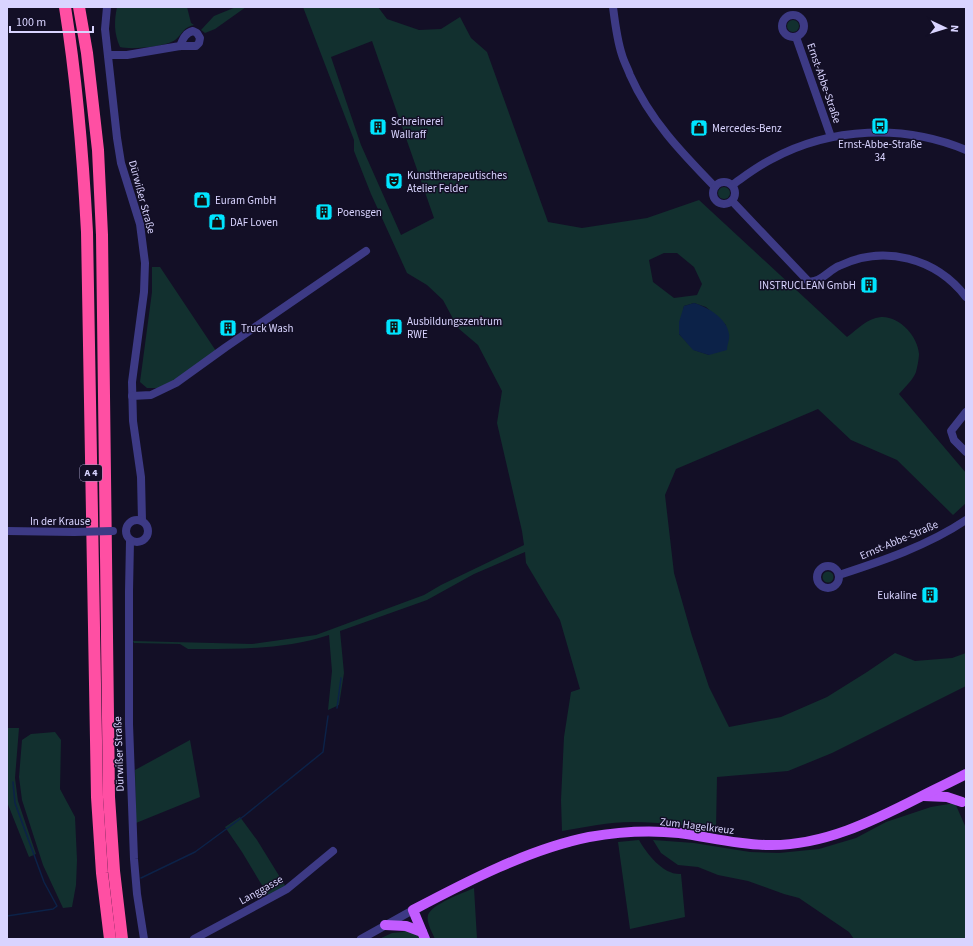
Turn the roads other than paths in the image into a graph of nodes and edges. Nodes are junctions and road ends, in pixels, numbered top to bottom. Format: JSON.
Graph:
{"nodes":[{"id":1,"x":65,"y":7,"type":"edge"},
{"id":2,"x":79,"y":7,"type":"edge"},
{"id":3,"x":107,"y":7,"type":"edge"},
{"id":4,"x":613,"y":7,"type":"edge"},
{"id":5,"x":618,"y":7,"type":"edge"},
{"id":6,"x":796,"y":37,"type":"dead end"},
{"id":7,"x":180,"y":46,"type":"dead end"},
{"id":8,"x":108,"y":55,"type":"junction"},
{"id":9,"x":830,"y":137,"type":"junction"},
{"id":10,"x":966,"y":150,"type":"edge"},
{"id":11,"x":716,"y":185,"type":"junction"},
{"id":12,"x":732,"y":185,"type":"junction"},
{"id":13,"x":732,"y":201,"type":"junction"},
{"id":14,"x":366,"y":251,"type":"dead end"},
{"id":15,"x":966,"y":297,"type":"edge"},
{"id":16,"x":132,"y":396,"type":"junction"},
{"id":17,"x":966,"y":412,"type":"edge"},
{"id":18,"x":966,"y":452,"type":"edge"},
{"id":19,"x":141,"y":487,"type":"junction"},
{"id":20,"x":133,"y":520,"type":"junction"},
{"id":21,"x":966,"y":520,"type":"edge"},
{"id":22,"x":142,"y":521,"type":"junction"},
{"id":23,"x":7,"y":531,"type":"edge"},
{"id":24,"x":127,"y":535,"type":"junction"},
{"id":25,"x":839,"y":575,"type":"dead end"},
{"id":26,"x":966,"y":774,"type":"edge"},
{"id":27,"x":922,"y":796,"type":"junction"},
{"id":28,"x":962,"y":802,"type":"dead end"},
{"id":29,"x":333,"y":851,"type":"dead end"},
{"id":30,"x":413,"y":910,"type":"junction"},
{"id":31,"x":385,"y":925,"type":"junction"},
{"id":32,"x":424,"y":936,"type":"edge"},
{"id":33,"x":110,"y":939,"type":"edge"},
{"id":34,"x":122,"y":939,"type":"edge"},
{"id":35,"x":144,"y":939,"type":"edge"},
{"id":36,"x":194,"y":939,"type":"edge"},
{"id":37,"x":361,"y":939,"type":"edge"}],
"edges":[{"from":1,"to":33,"type":"highway","number":"A 4"},
{"from":2,"to":34,"type":"highway","number":"A 4"},
{"from":3,"to":8,"type":"street","name":"Dürwißer Straße"},
{"from":4,"to":11,"type":"street"},
{"from":5,"to":11,"type":"street"},
{"from":6,"to":9,"type":"street","name":"Ernst-Abbe-Straße"},
{"from":7,"to":8,"type":"street"},
{"from":8,"to":16,"type":"street","name":"Dürwißer Straße"},
{"from":9,"to":10,"type":"street","name":"Ernst-Abbe-Straße"},
{"from":9,"to":12,"type":"street","name":"Ernst-Abbe-Straße"},
{"from":11,"to":12,"type":"street"},
{"from":11,"to":13,"type":"street"},
{"from":12,"to":13,"type":"street"},
{"from":13,"to":15,"type":"street"},
{"from":14,"to":16,"type":"street"},
{"from":16,"to":19,"type":"street","name":"Dürwißer Straße"},
{"from":17,"to":18,"type":"street"},
{"from":19,"to":20,"type":"street","name":"Dürwißer Straße"},
{"from":19,"to":22,"type":"street","name":"Dürwißer Straße"},
{"from":20,"to":22,"type":"street"},
{"from":20,"to":24,"type":"street"},
{"from":21,"to":25,"type":"street","name":"Ernst-Abbe-Straße"},
{"from":22,"to":24,"type":"street"},
{"from":23,"to":24,"type":"street","name":"In der Krause","bridge":true},
{"from":24,"to":35,"type":"street","name":"Dürwißer Straße"},
{"from":26,"to":27,"type":"main road","name":"Zum Hagelkreuz"},
{"from":27,"to":28,"type":"main road"},
{"from":27,"to":30,"type":"main road","name":"Zum Hagelkreuz"},
{"from":29,"to":36,"type":"street","name":"Langgasse"},
{"from":30,"to":31,"type":"street","name":"Zum Hagelkreuz"},
{"from":30,"to":32,"type":"main road"},
{"from":31,"to":32,"type":"main road"},
{"from":31,"to":37,"type":"street","name":"Zum Hagelkreuz"}]}
